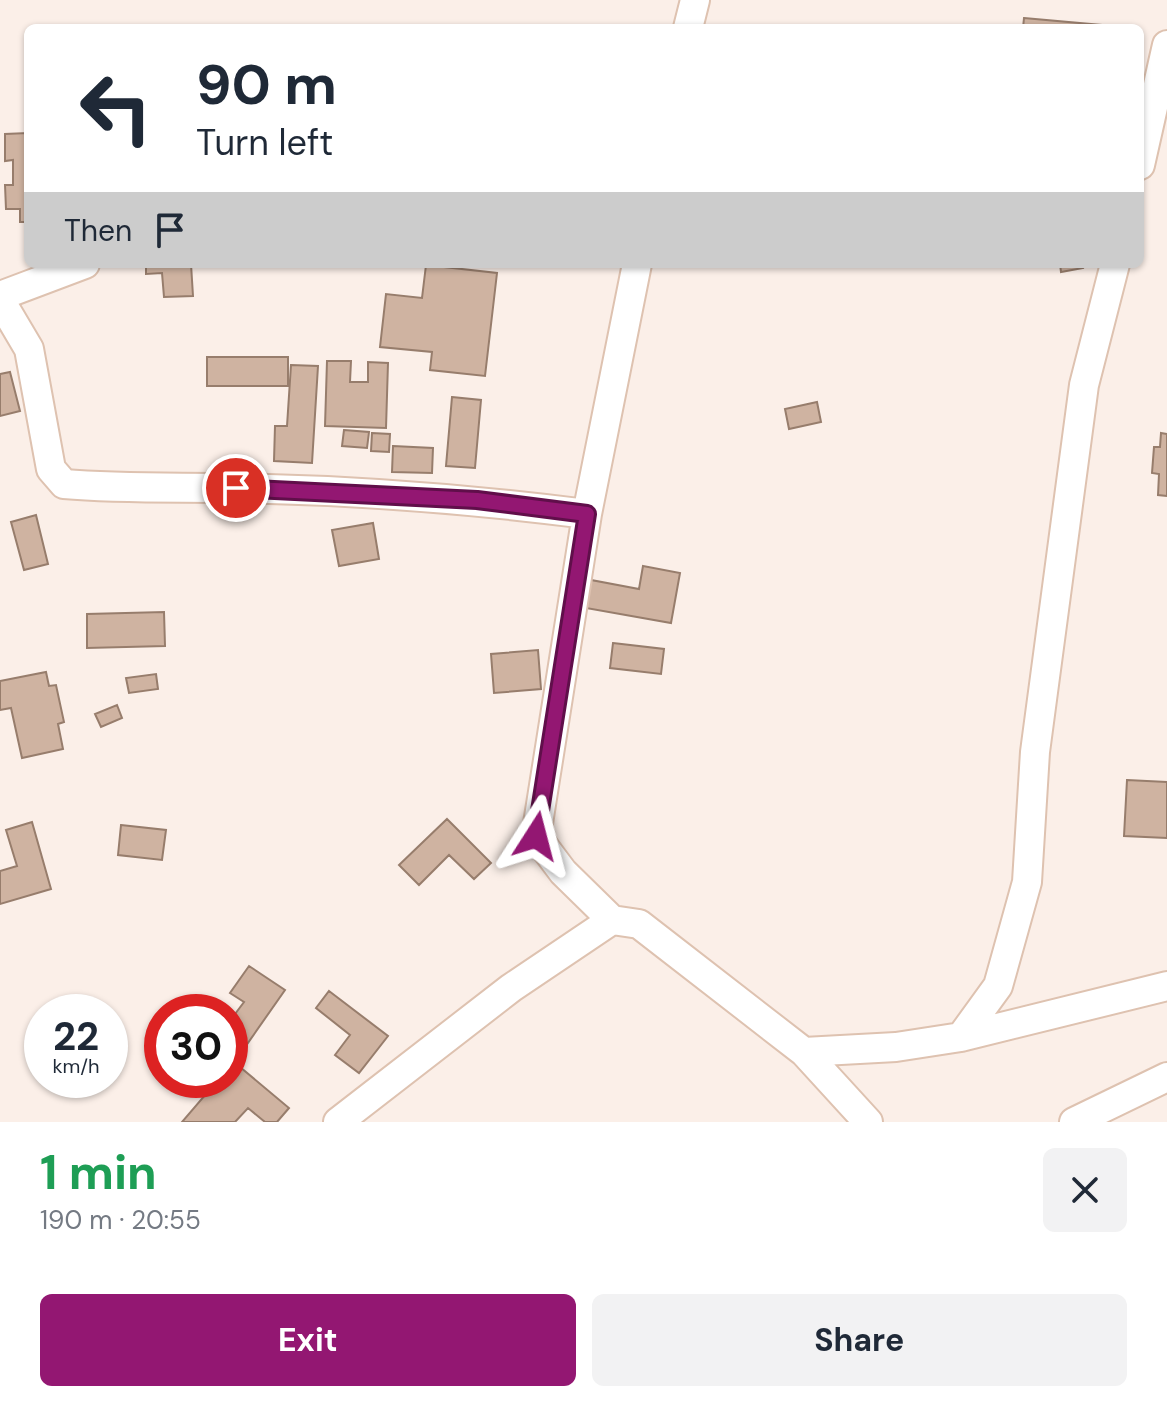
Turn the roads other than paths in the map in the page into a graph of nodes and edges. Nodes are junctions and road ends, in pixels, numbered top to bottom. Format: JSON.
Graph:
{"nodes":[{"id":1,"x":695,"y":0,"type":"edge"},
{"id":2,"x":689,"y":24,"type":"edge"},
{"id":3,"x":1167,"y":45,"type":"edge"},
{"id":4,"x":1144,"y":147,"type":"edge"},
{"id":5,"x":75,"y":268,"type":"edge"},
{"id":6,"x":636,"y":268,"type":"edge"},
{"id":7,"x":1114,"y":268,"type":"edge"},
{"id":8,"x":0,"y":298,"type":"edge"},
{"id":9,"x":587,"y":514,"type":"junction"},
{"id":10,"x":612,"y":920,"type":"junction"},
{"id":11,"x":1167,"y":986,"type":"edge"},
{"id":12,"x":961,"y":1037,"type":"junction"},
{"id":13,"x":804,"y":1052,"type":"junction"},
{"id":14,"x":1167,"y":1077,"type":"edge"},
{"id":15,"x":338,"y":1122,"type":"edge"},
{"id":16,"x":868,"y":1122,"type":"edge"},
{"id":17,"x":1074,"y":1122,"type":"edge"}],
"edges":[{"from":1,"to":2,"type":"street"},
{"from":3,"to":4,"type":"street"},
{"from":5,"to":8,"type":"street"},
{"from":6,"to":9,"type":"street"},
{"from":7,"to":12,"type":"street"},
{"from":8,"to":9,"type":"street"},
{"from":9,"to":10,"type":"street"},
{"from":10,"to":13,"type":"street"},
{"from":10,"to":15,"type":"street"},
{"from":11,"to":12,"type":"street"},
{"from":12,"to":13,"type":"street"},
{"from":13,"to":16,"type":"street"},
{"from":14,"to":17,"type":"street"}]}
